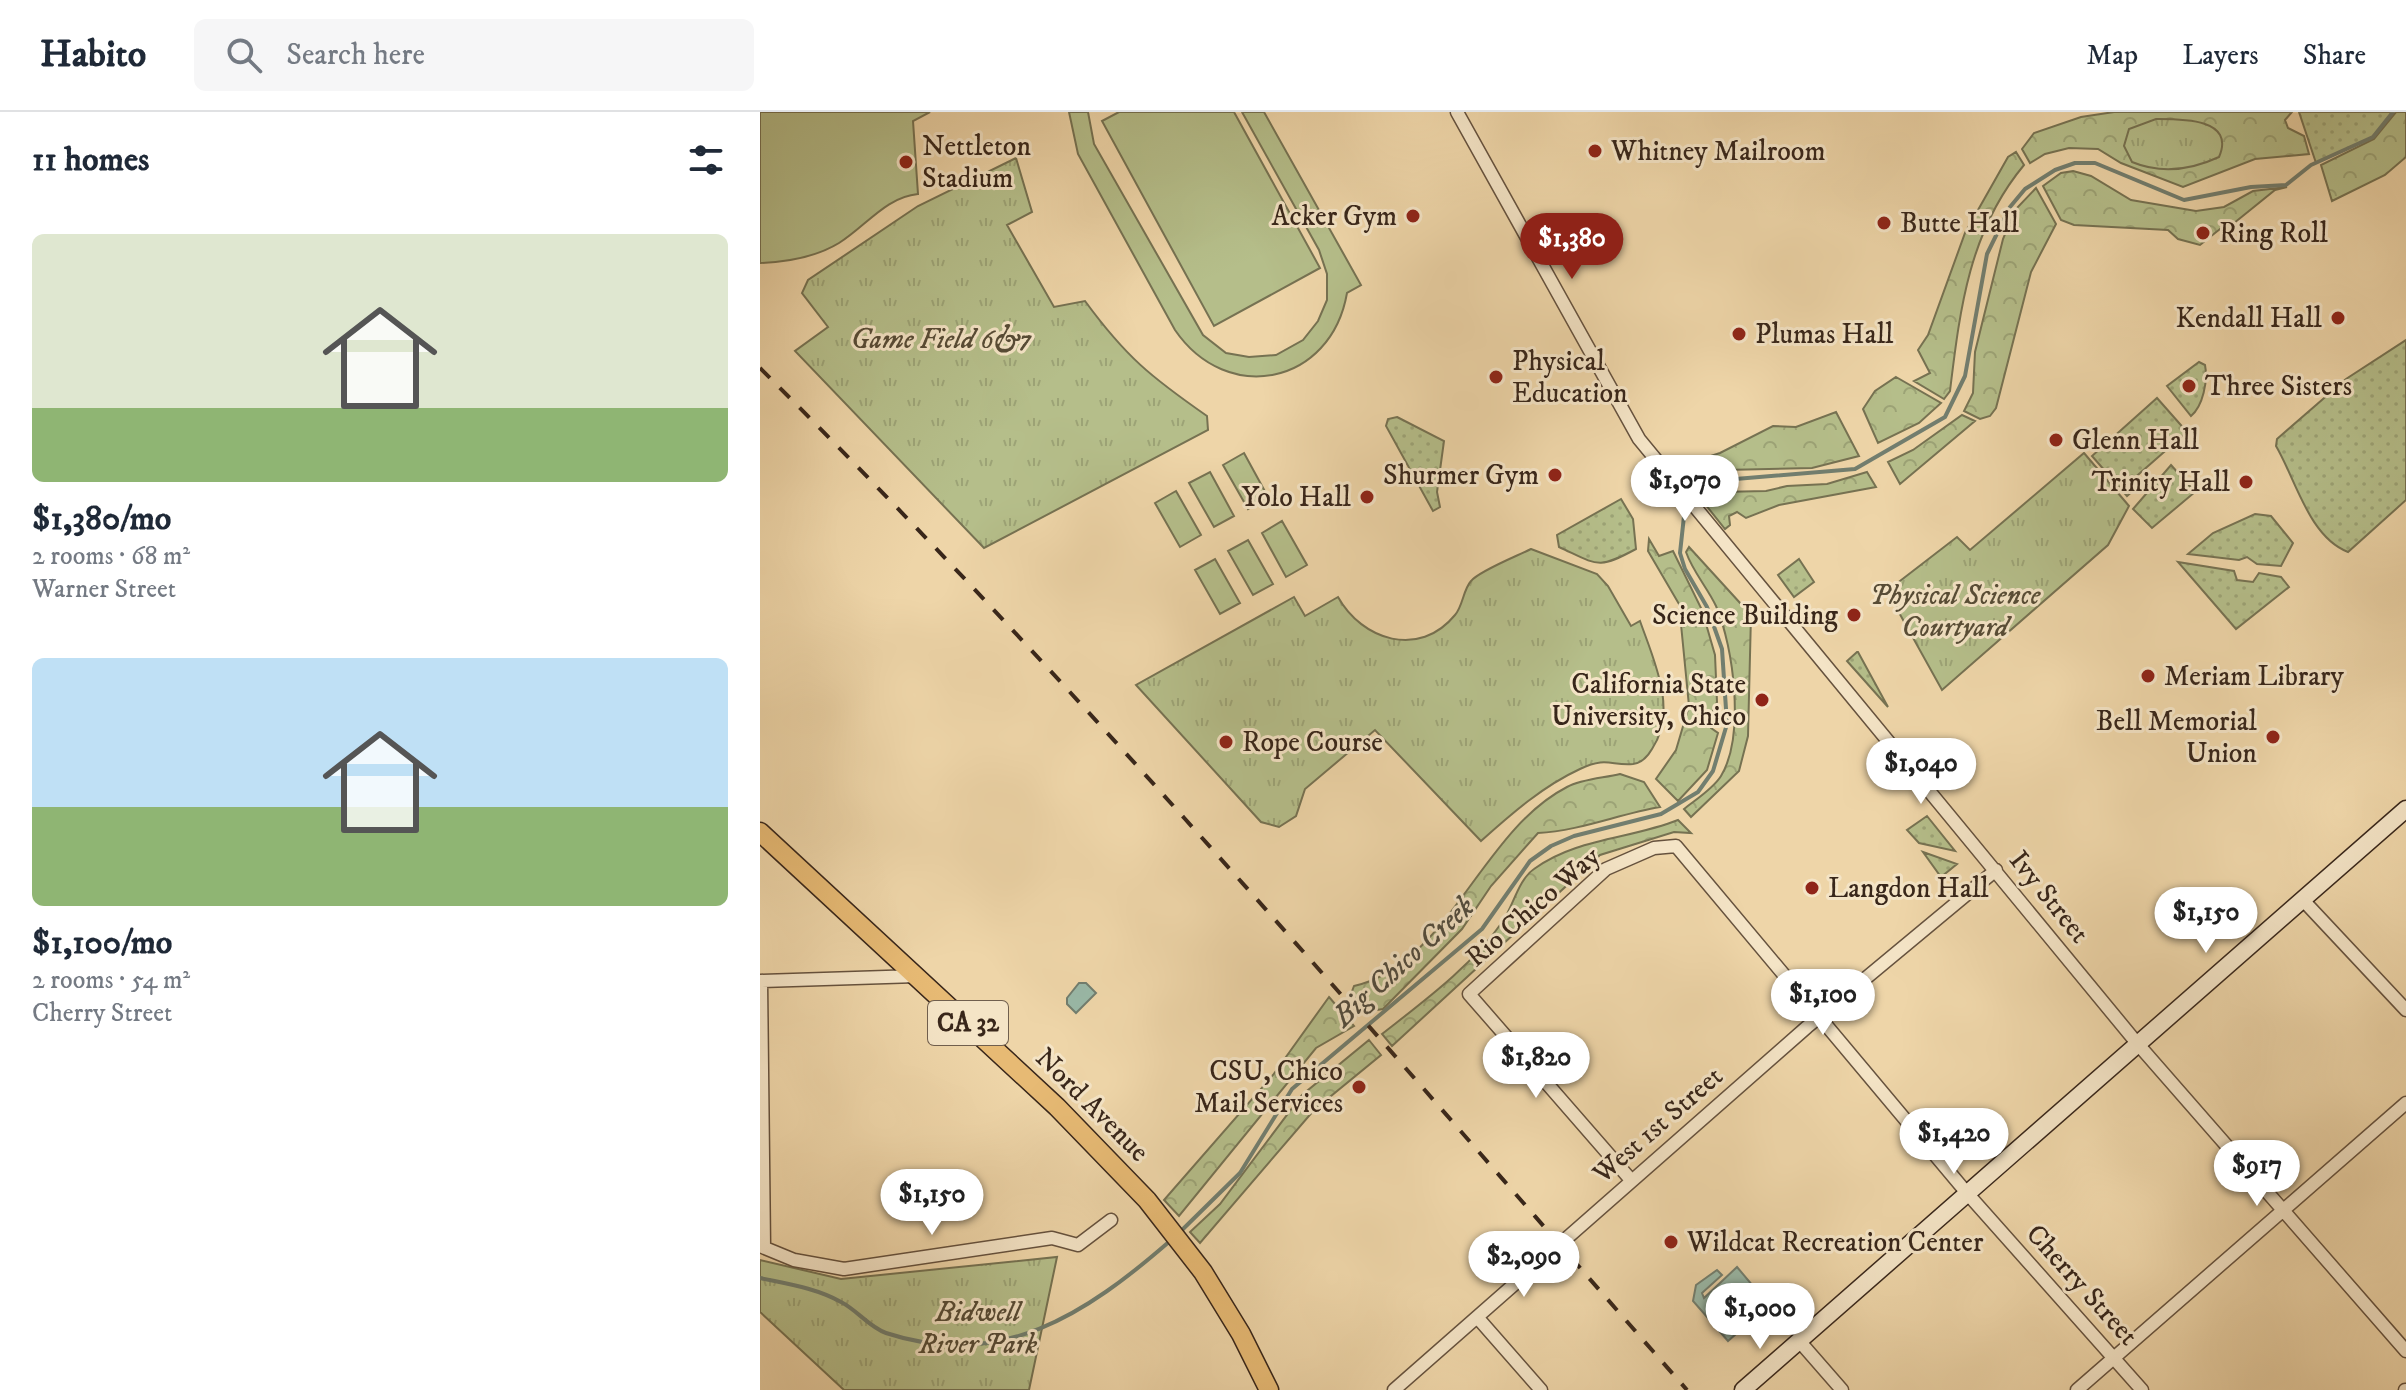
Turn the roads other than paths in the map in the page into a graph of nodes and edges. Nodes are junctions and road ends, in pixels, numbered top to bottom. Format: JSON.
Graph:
{"nodes":[{"id":1,"x":1457,"y":112,"type":"edge"},
{"id":2,"x":2406,"y":809,"type":"edge"},
{"id":3,"x":760,"y":832,"type":"edge"},
{"id":4,"x":1676,"y":846,"type":"joint"},
{"id":5,"x":1996,"y":870,"type":"junction"},
{"id":6,"x":2302,"y":899,"type":"junction"},
{"id":7,"x":917,"y":976,"type":"junction"},
{"id":8,"x":760,"y":981,"type":"edge"},
{"id":9,"x":2406,"y":1010,"type":"edge"},
{"id":10,"x":1820,"y":1015,"type":"junction"},
{"id":11,"x":2136,"y":1042,"type":"junction"},
{"id":12,"x":2406,"y":1103,"type":"edge"},
{"id":13,"x":1631,"y":1180,"type":"junction"},
{"id":14,"x":1966,"y":1192,"type":"junction"},
{"id":15,"x":2283,"y":1211,"type":"junction"},
{"id":16,"x":1111,"y":1220,"type":"dead end"},
{"id":17,"x":762,"y":1246,"type":"edge"},
{"id":18,"x":1477,"y":1317,"type":"junction"},
{"id":19,"x":1801,"y":1343,"type":"junction"},
{"id":20,"x":2406,"y":1351,"type":"edge"},
{"id":21,"x":2114,"y":1358,"type":"junction"},
{"id":22,"x":1269,"y":1390,"type":"edge"},
{"id":23,"x":1394,"y":1390,"type":"edge"},
{"id":24,"x":1541,"y":1390,"type":"edge"},
{"id":25,"x":1743,"y":1390,"type":"edge"},
{"id":26,"x":1842,"y":1390,"type":"edge"},
{"id":27,"x":2077,"y":1390,"type":"edge"},
{"id":28,"x":2142,"y":1390,"type":"edge"}],
"edges":[{"from":1,"to":5,"type":"street","name":"Ivy Street"},
{"from":2,"to":6,"type":"street"},
{"from":3,"to":7,"type":"main road","name":"Nord Avenue","number":"CA 32"},
{"from":4,"to":10,"type":"street","name":"Cherry Street"},
{"from":4,"to":13,"type":"street","name":"Rio Chico Way"},
{"from":5,"to":10,"type":"street","name":"West 1st Street"},
{"from":5,"to":11,"type":"street","name":"Ivy Street"},
{"from":6,"to":9,"type":"street"},
{"from":6,"to":11,"type":"street"},
{"from":7,"to":8,"type":"street"},
{"from":7,"to":22,"type":"main road","name":"Nord Avenue","number":"CA 32"},
{"from":8,"to":17,"type":"street"},
{"from":10,"to":13,"type":"street","name":"West 1st Street"},
{"from":10,"to":14,"type":"street","name":"Cherry Street"},
{"from":11,"to":14,"type":"street"},
{"from":11,"to":15,"type":"street","name":"Ivy Street"},
{"from":12,"to":15,"type":"street"},
{"from":13,"to":18,"type":"street","name":"West 1st Street"},
{"from":14,"to":19,"type":"street"},
{"from":14,"to":21,"type":"street","name":"Cherry Street"},
{"from":15,"to":20,"type":"street","name":"Ivy Street"},
{"from":15,"to":21,"type":"street"},
{"from":16,"to":17,"type":"street"},
{"from":18,"to":23,"type":"street","name":"West 1st Street"},
{"from":18,"to":24,"type":"street"},
{"from":19,"to":25,"type":"street"},
{"from":19,"to":26,"type":"street"},
{"from":21,"to":27,"type":"street"},
{"from":21,"to":28,"type":"street","name":"Cherry Street"}]}
